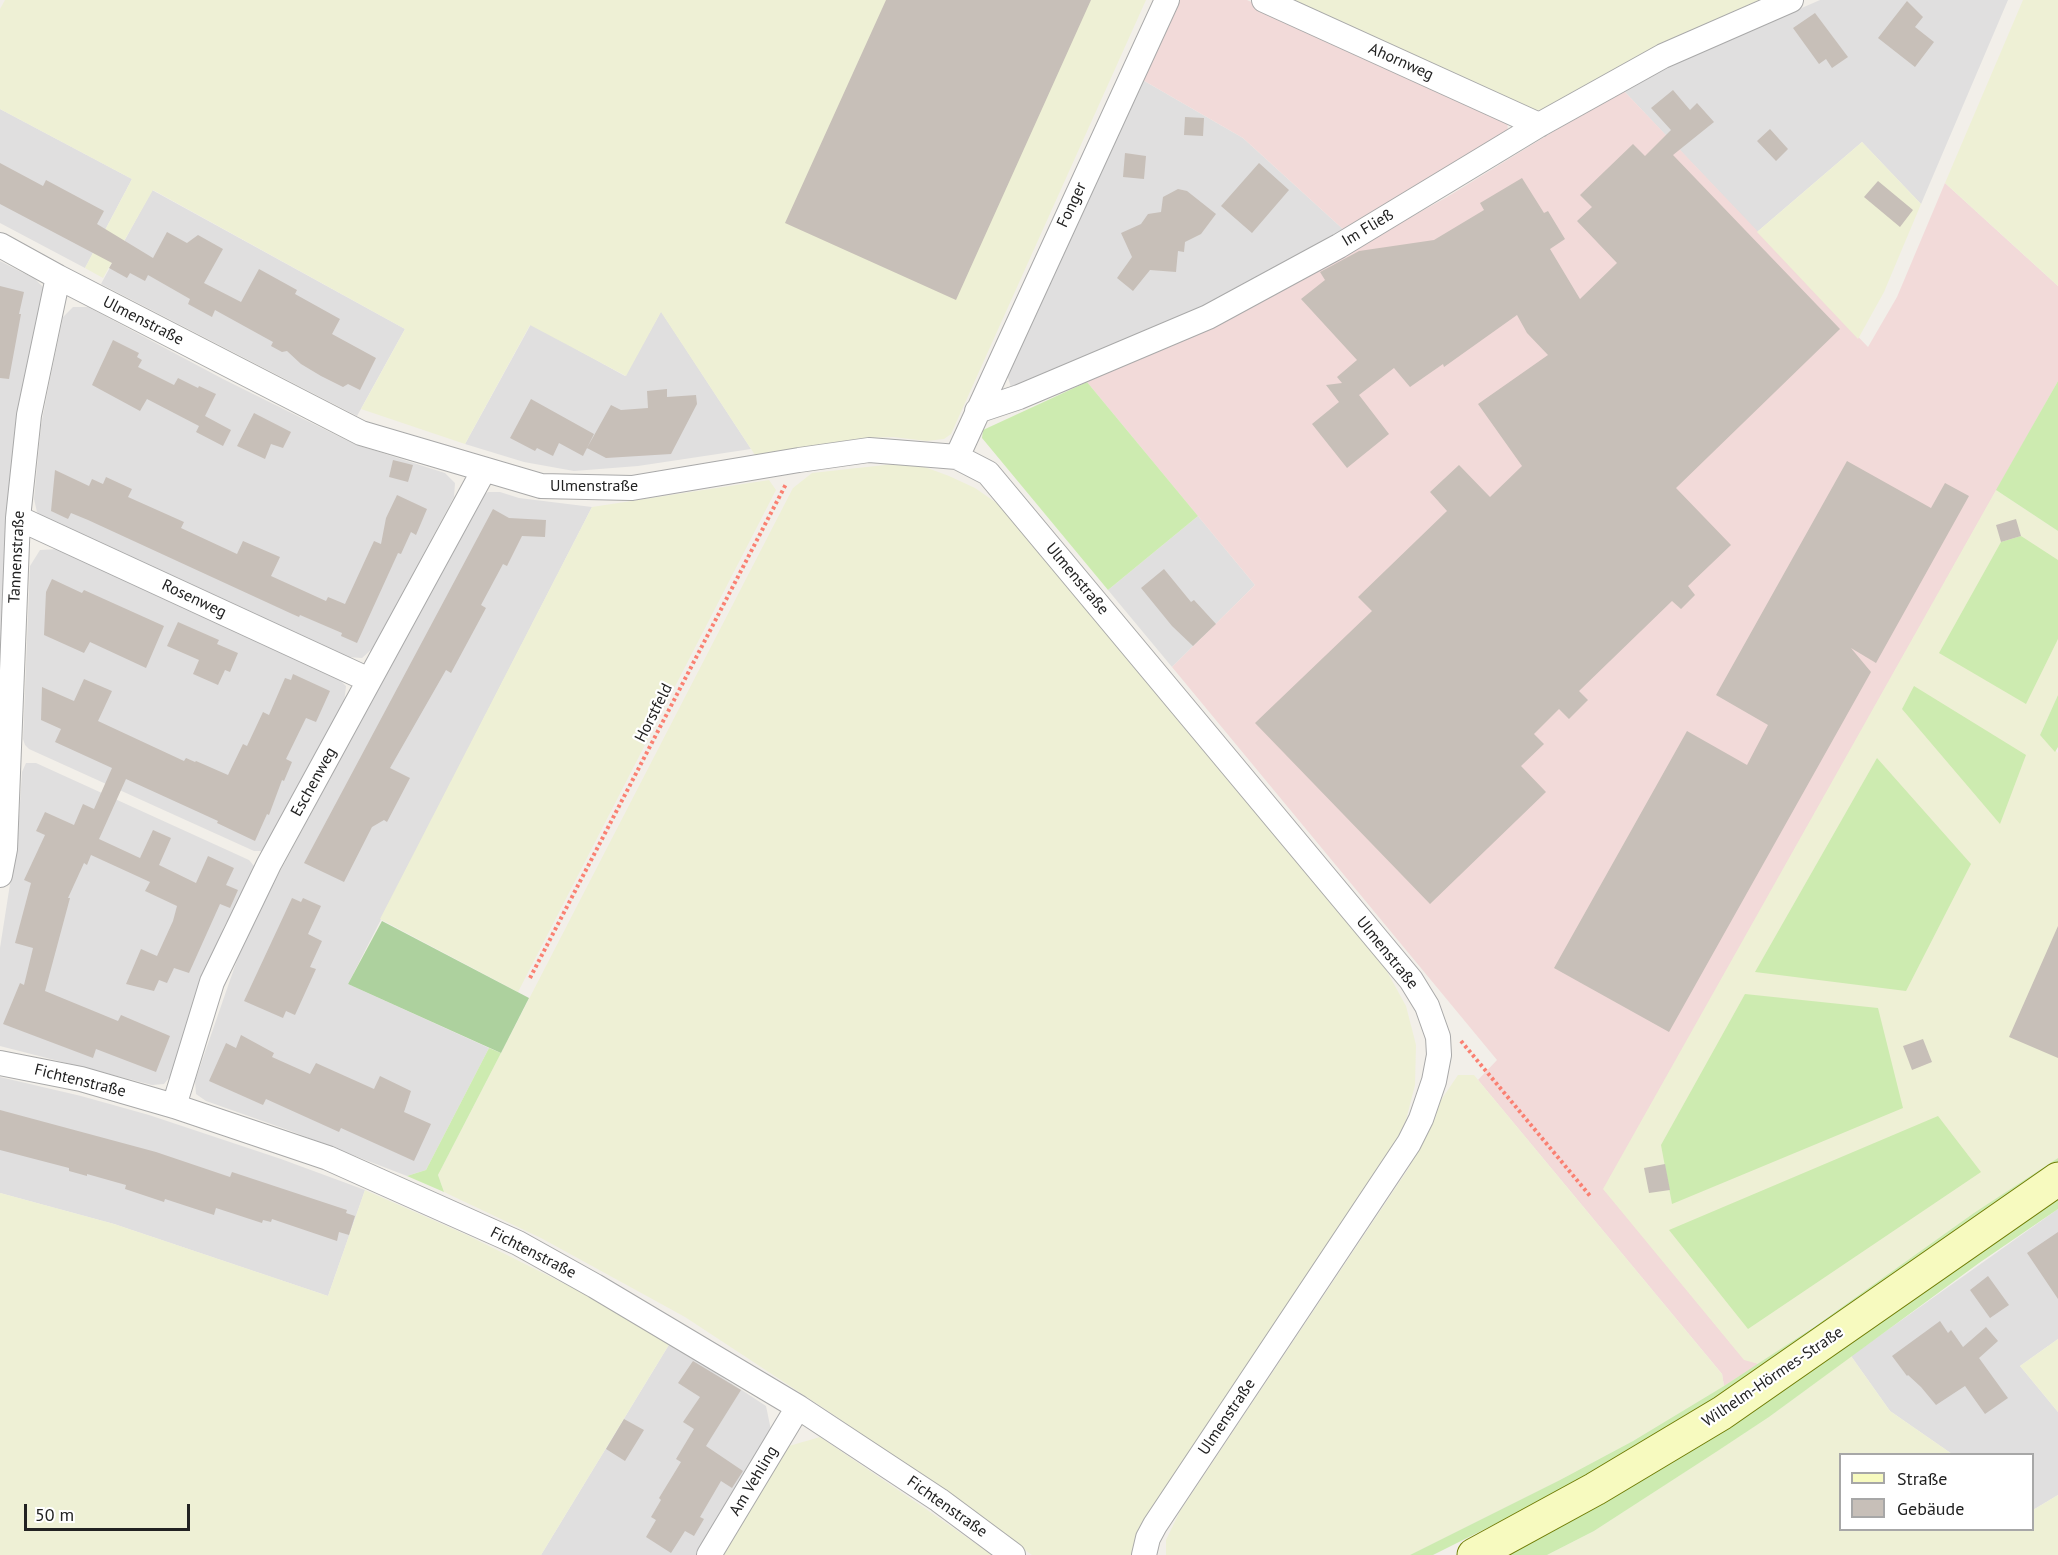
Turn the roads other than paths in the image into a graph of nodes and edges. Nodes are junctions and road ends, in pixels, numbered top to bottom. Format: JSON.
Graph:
{"nodes":[{"id":1,"x":1167,"y":0,"type":"edge"},
{"id":2,"x":1264,"y":0,"type":"edge"},
{"id":3,"x":1791,"y":0,"type":"edge"},
{"id":4,"x":1539,"y":125,"type":"junction"},
{"id":5,"x":0,"y":245,"type":"edge"},
{"id":6,"x":58,"y":277,"type":"junction"},
{"id":7,"x":977,"y":411,"type":"junction"},
{"id":8,"x":957,"y":457,"type":"junction"},
{"id":9,"x":484,"y":470,"type":"junction"},
{"id":10,"x":18,"y":518,"type":"junction"},
{"id":11,"x":369,"y":680,"type":"junction"},
{"id":12,"x":0,"y":875,"type":"edge"},
{"id":13,"x":0,"y":1063,"type":"edge"},
{"id":14,"x":174,"y":1106,"type":"junction"},
{"id":15,"x":2058,"y":1179,"type":"edge"},
{"id":16,"x":798,"y":1407,"type":"junction"},
{"id":17,"x":1483,"y":1551,"type":"edge"},
{"id":18,"x":709,"y":1555,"type":"edge"},
{"id":19,"x":1013,"y":1555,"type":"edge"},
{"id":20,"x":1144,"y":1555,"type":"edge"}],
"edges":[{"from":1,"to":7,"type":"street","name":"Fonger"},
{"from":2,"to":4,"type":"street","name":"Ahornweg"},
{"from":3,"to":4,"type":"street","name":"Im Fließ"},
{"from":4,"to":7,"type":"street","name":"Im Fließ"},
{"from":5,"to":6,"type":"street","name":"Ulmenstraße"},
{"from":6,"to":9,"type":"street","name":"Ulmenstraße"},
{"from":6,"to":10,"type":"street","name":"Tannenstraße"},
{"from":7,"to":8,"type":"street"},
{"from":8,"to":9,"type":"street","name":"Ulmenstraße"},
{"from":8,"to":20,"type":"street","name":"Ulmenstraße"},
{"from":9,"to":11,"type":"street","name":"Eschenweg"},
{"from":10,"to":11,"type":"street","name":"Rosenweg"},
{"from":10,"to":12,"type":"street","name":"Tannenstraße"},
{"from":11,"to":14,"type":"street","name":"Eschenweg"},
{"from":13,"to":14,"type":"street","name":"Fichtenstraße"},
{"from":14,"to":16,"type":"street","name":"Fichtenstraße"},
{"from":15,"to":17,"type":"street","name":"Wilhelm-Hörmes-Straße"},
{"from":16,"to":18,"type":"street","name":"Am Vehling"},
{"from":16,"to":19,"type":"street","name":"Fichtenstraße"}]}
